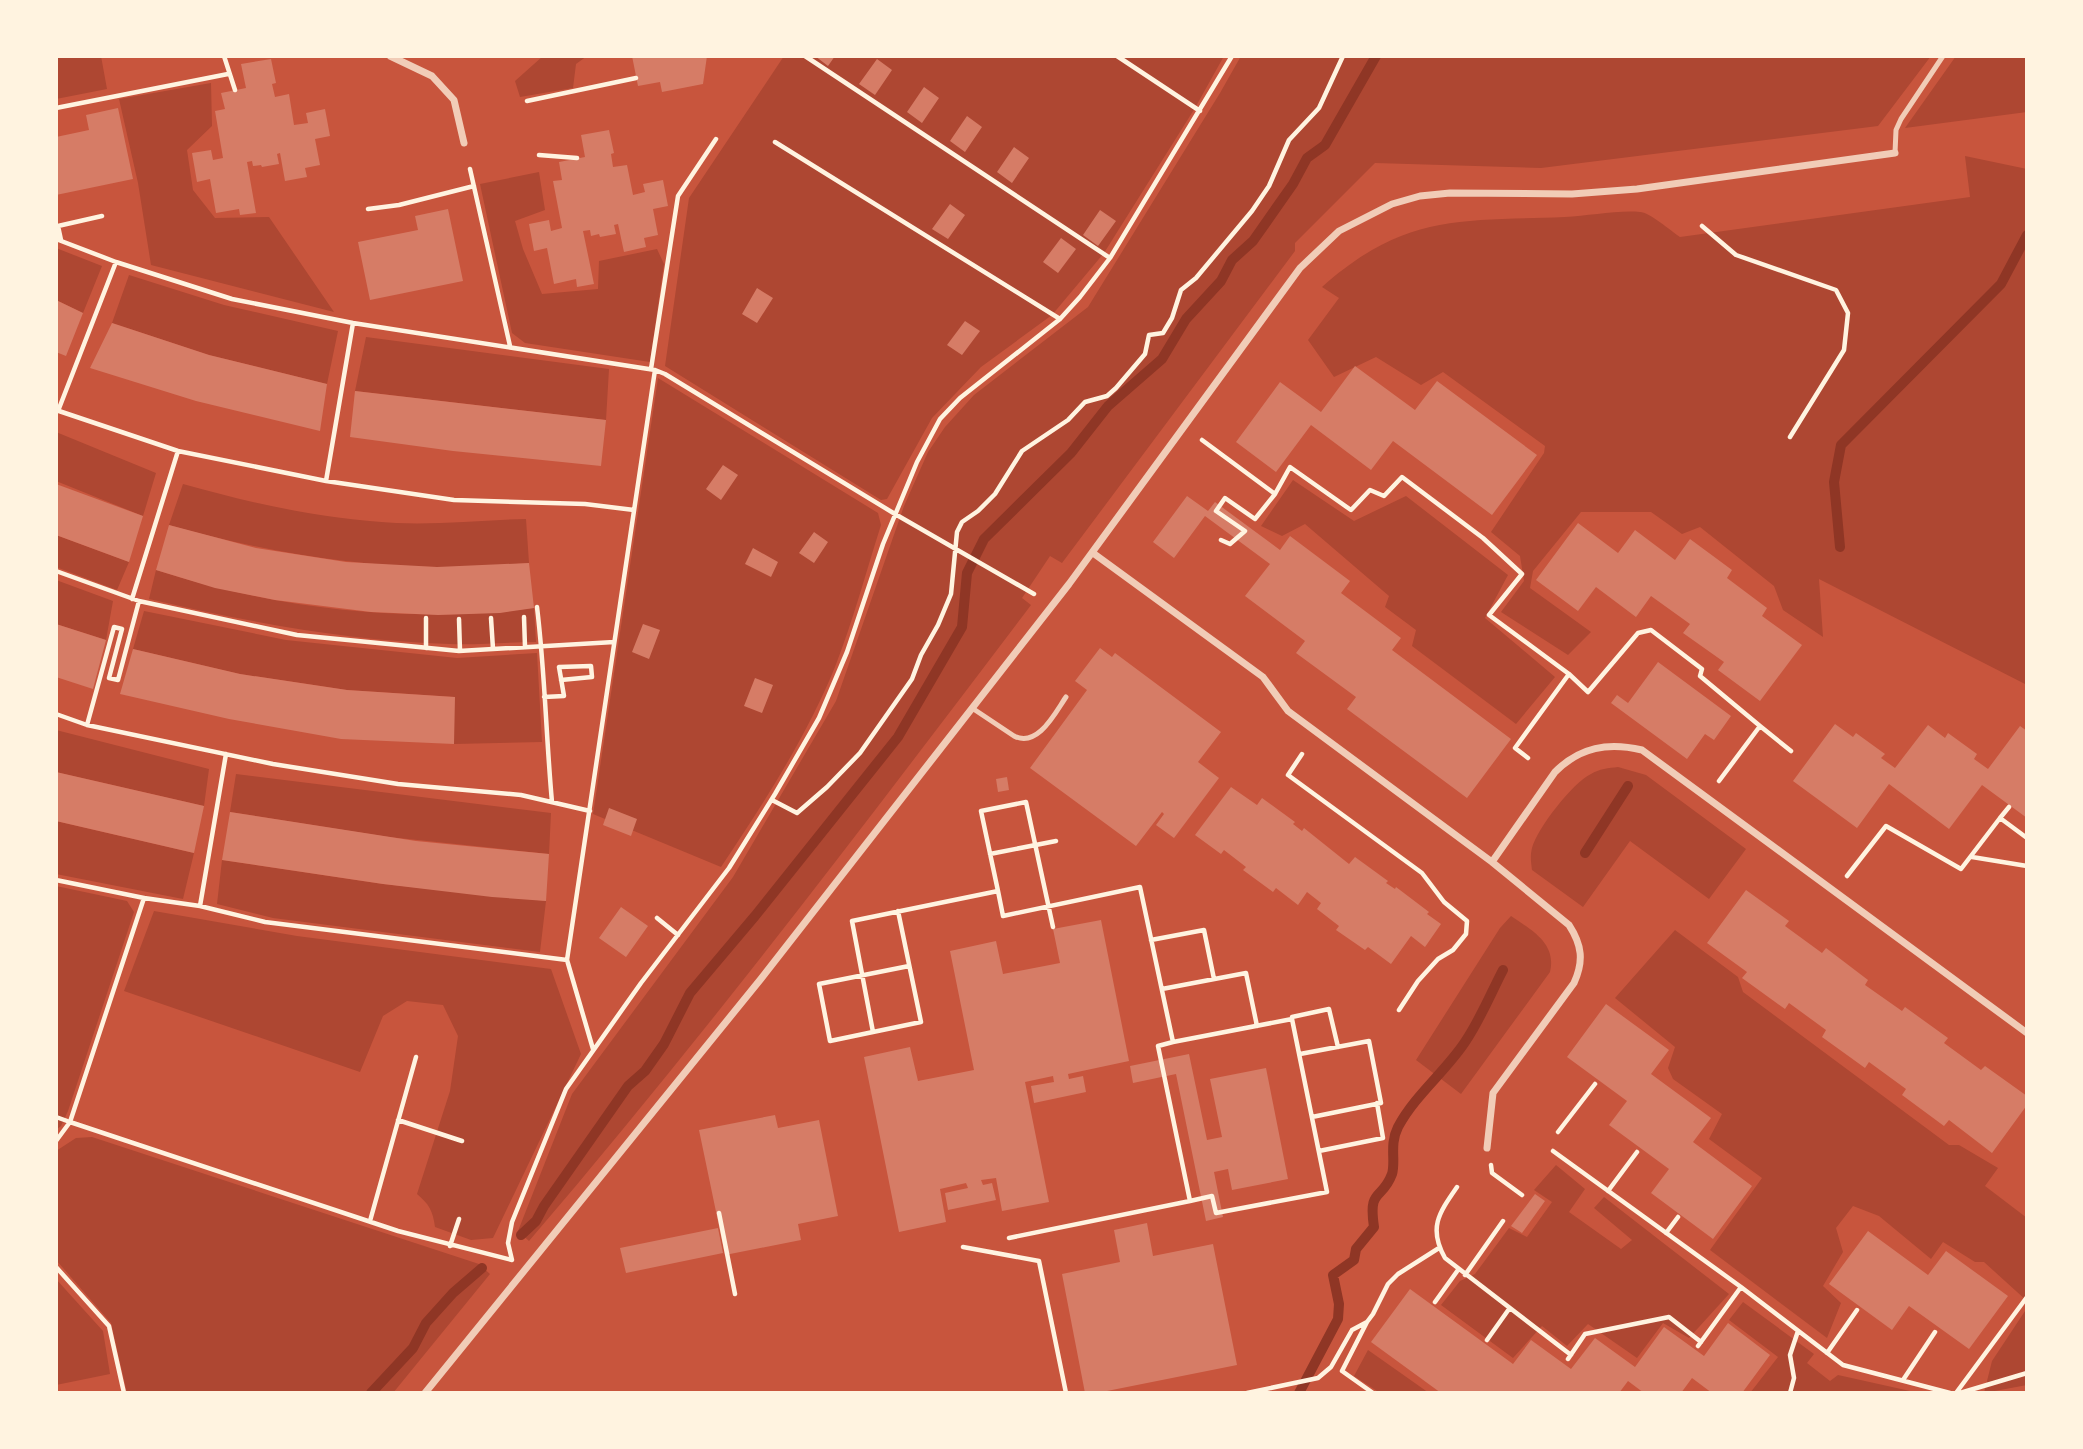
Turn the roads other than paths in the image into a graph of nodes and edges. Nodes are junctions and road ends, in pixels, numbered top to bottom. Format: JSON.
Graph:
{"nodes":[{"id":1,"x":390,"y":56,"type":"edge"},
{"id":2,"x":1943,"y":56,"type":"edge"},
{"id":3,"x":464,"y":143,"type":"dead end"},
{"id":4,"x":1895,"y":153,"type":"joint"},
{"id":5,"x":1093,"y":553,"type":"junction"},
{"id":6,"x":1066,"y":697,"type":"dead end"},
{"id":7,"x":972,"y":708,"type":"junction"},
{"id":8,"x":1492,"y":862,"type":"junction"},
{"id":9,"x":2027,"y":1033,"type":"edge"},
{"id":10,"x":1487,"y":1148,"type":"road end"},
{"id":11,"x":425,"y":1393,"type":"edge"}],
"edges":[{"from":1,"to":3,"type":"street"},
{"from":2,"to":4,"type":"lane"},
{"from":4,"to":5,"type":"street"},
{"from":5,"to":7,"type":"street"},
{"from":5,"to":8,"type":"street"},
{"from":6,"to":7,"type":"lane"},
{"from":7,"to":11,"type":"street"},
{"from":8,"to":9,"type":"street"},
{"from":8,"to":10,"type":"street"}]}
